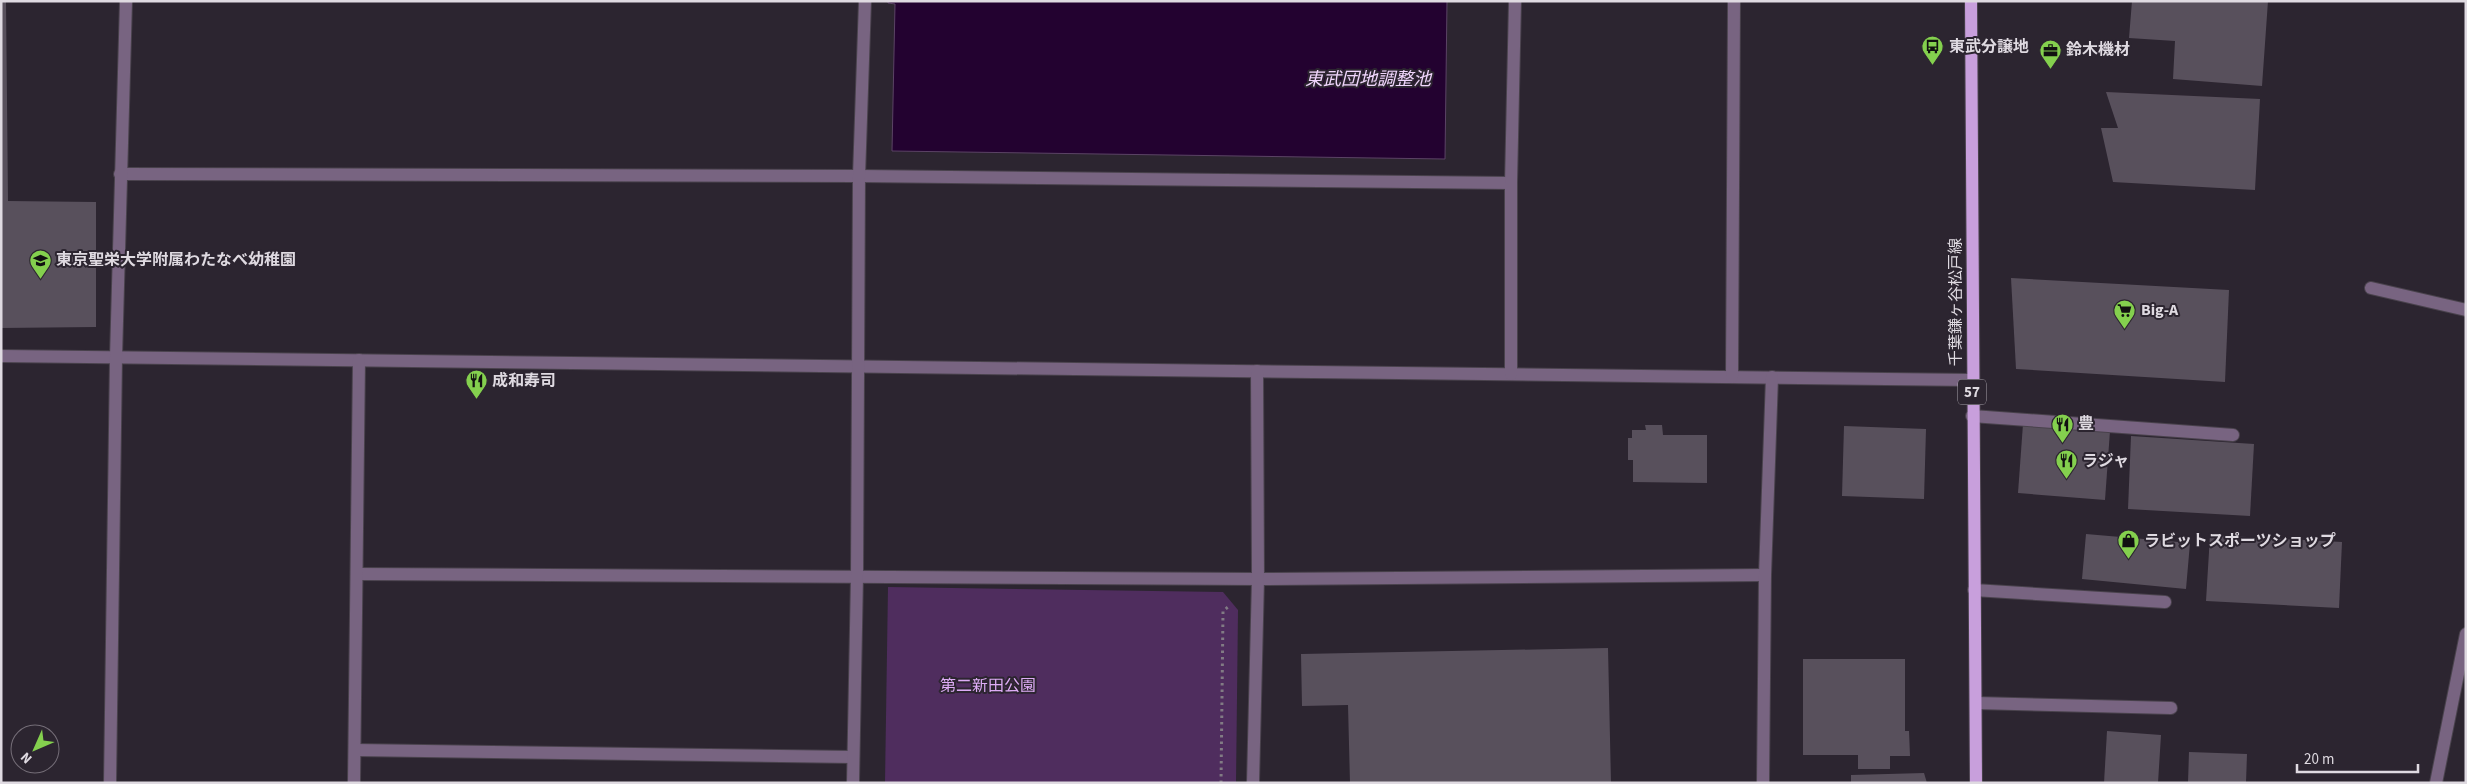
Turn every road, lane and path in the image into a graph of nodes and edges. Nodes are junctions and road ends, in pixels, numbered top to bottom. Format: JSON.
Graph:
{"nodes":[{"id":1,"x":126,"y":1,"type":"edge"},
{"id":2,"x":865,"y":1,"type":"edge"},
{"id":3,"x":1515,"y":1,"type":"edge"},
{"id":4,"x":1734,"y":1,"type":"edge"},
{"id":5,"x":1971,"y":1,"type":"edge"},
{"id":6,"x":120,"y":174,"type":"junction"},
{"id":7,"x":859,"y":176,"type":"junction"},
{"id":8,"x":1511,"y":183,"type":"junction"},
{"id":9,"x":2371,"y":288,"type":"dead end"},
{"id":10,"x":2466,"y":310,"type":"edge"},
{"id":11,"x":1,"y":356,"type":"edge"},
{"id":12,"x":116,"y":358,"type":"junction"},
{"id":13,"x":359,"y":360,"type":"junction"},
{"id":14,"x":859,"y":366,"type":"junction"},
{"id":15,"x":1257,"y":371,"type":"junction"},
{"id":16,"x":1511,"y":374,"type":"junction"},
{"id":17,"x":1732,"y":377,"type":"junction"},
{"id":18,"x":1772,"y":377,"type":"junction"},
{"id":19,"x":1972,"y":380,"type":"junction"},
{"id":20,"x":1972,"y":416,"type":"junction"},
{"id":21,"x":2233,"y":435,"type":"dead end"},
{"id":22,"x":357,"y":574,"type":"junction"},
{"id":23,"x":1765,"y":575,"type":"junction"},
{"id":24,"x":857,"y":576,"type":"junction"},
{"id":25,"x":1258,"y":579,"type":"junction"},
{"id":26,"x":1974,"y":590,"type":"junction"},
{"id":27,"x":2165,"y":602,"type":"dead end"},
{"id":28,"x":2466,"y":634,"type":"edge"},
{"id":29,"x":1976,"y":703,"type":"junction"},
{"id":30,"x":2171,"y":708,"type":"dead end"},
{"id":31,"x":355,"y":750,"type":"junction"},
{"id":32,"x":853,"y":757,"type":"junction"},
{"id":33,"x":110,"y":783,"type":"edge"},
{"id":34,"x":354,"y":783,"type":"edge"},
{"id":35,"x":854,"y":783,"type":"edge"},
{"id":36,"x":1253,"y":783,"type":"edge"},
{"id":37,"x":1763,"y":783,"type":"edge"},
{"id":38,"x":1976,"y":783,"type":"edge"},
{"id":39,"x":2436,"y":783,"type":"edge"}],
"edges":[{"from":1,"to":6,"type":"street"},
{"from":2,"to":7,"type":"street"},
{"from":3,"to":8,"type":"street"},
{"from":4,"to":17,"type":"street"},
{"from":5,"to":19,"type":"main road","name":"千葉鎌ヶ谷松戸線","number":"57"},
{"from":6,"to":7,"type":"street"},
{"from":6,"to":12,"type":"street"},
{"from":7,"to":8,"type":"street"},
{"from":7,"to":14,"type":"street"},
{"from":8,"to":16,"type":"street"},
{"from":9,"to":10,"type":"street"},
{"from":11,"to":12,"type":"street"},
{"from":12,"to":13,"type":"street"},
{"from":12,"to":33,"type":"street"},
{"from":13,"to":14,"type":"street"},
{"from":13,"to":22,"type":"street"},
{"from":14,"to":15,"type":"street"},
{"from":14,"to":24,"type":"street"},
{"from":15,"to":16,"type":"street"},
{"from":15,"to":25,"type":"street"},
{"from":16,"to":17,"type":"street"},
{"from":17,"to":18,"type":"street"},
{"from":18,"to":19,"type":"street"},
{"from":18,"to":23,"type":"street"},
{"from":19,"to":20,"type":"main road","name":"千葉鎌ヶ谷松戸線","number":"57"},
{"from":20,"to":21,"type":"street"},
{"from":20,"to":26,"type":"main road","name":"千葉鎌ヶ谷松戸線","number":"57"},
{"from":22,"to":24,"type":"street"},
{"from":22,"to":31,"type":"street"},
{"from":23,"to":25,"type":"street"},
{"from":23,"to":37,"type":"street"},
{"from":24,"to":25,"type":"street"},
{"from":24,"to":32,"type":"street"},
{"from":25,"to":36,"type":"street"},
{"from":26,"to":27,"type":"street"},
{"from":26,"to":29,"type":"main road","name":"千葉鎌ヶ谷松戸線","number":"57"},
{"from":28,"to":39,"type":"street"},
{"from":29,"to":30,"type":"street"},
{"from":29,"to":38,"type":"main road","name":"千葉鎌ヶ谷松戸線","number":"57"},
{"from":31,"to":32,"type":"street"},
{"from":31,"to":34,"type":"street"},
{"from":32,"to":35,"type":"street"}]}
